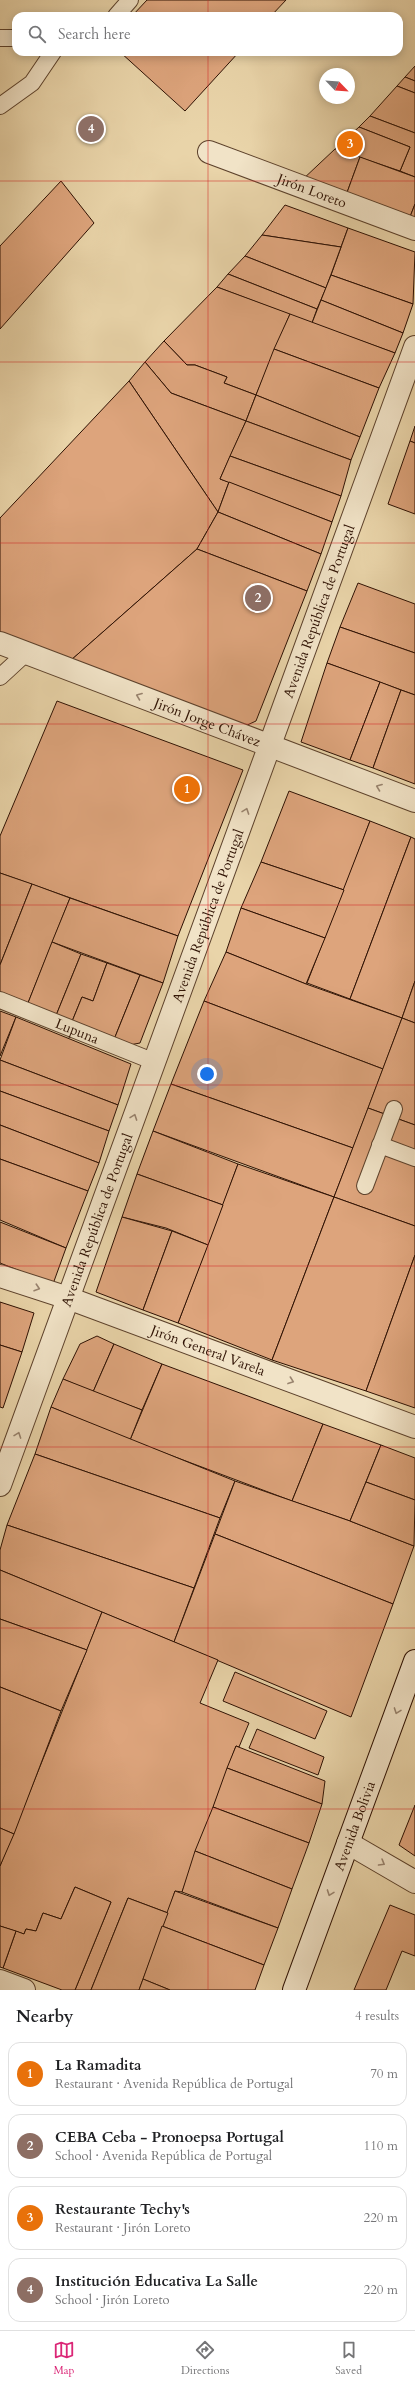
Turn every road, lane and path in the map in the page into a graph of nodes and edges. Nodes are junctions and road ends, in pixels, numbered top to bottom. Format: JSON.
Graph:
{"nodes":[{"id":1,"x":130,"y":0,"type":"edge"},
{"id":2,"x":120,"y":12,"type":"edge"},
{"id":3,"x":0,"y":38,"type":"edge"},
{"id":4,"x":12,"y":38,"type":"edge"},
{"id":5,"x":50,"y":56,"type":"edge"},
{"id":6,"x":0,"y":106,"type":"edge"},
{"id":7,"x":209,"y":152,"type":"dead end"},
{"id":8,"x":415,"y":229,"type":"edge"},
{"id":9,"x":415,"y":347,"type":"edge"},
{"id":10,"x":0,"y":643,"type":"edge"},
{"id":11,"x":26,"y":653,"type":"junction"},
{"id":12,"x":0,"y":676,"type":"edge"},
{"id":13,"x":270,"y":746,"type":"junction"},
{"id":14,"x":415,"y":801,"type":"edge"},
{"id":15,"x":0,"y":1000,"type":"edge"},
{"id":16,"x":155,"y":1062,"type":"junction"},
{"id":17,"x":394,"y":1109,"type":"dead end"},
{"id":18,"x":380,"y":1145,"type":"junction"},
{"id":19,"x":415,"y":1158,"type":"edge"},
{"id":20,"x":365,"y":1186,"type":"dead end"},
{"id":21,"x":0,"y":1276,"type":"edge"},
{"id":22,"x":68,"y":1298,"type":"junction"},
{"id":23,"x":415,"y":1428,"type":"edge"},
{"id":24,"x":0,"y":1485,"type":"edge"},
{"id":25,"x":415,"y":1661,"type":"edge"},
{"id":26,"x":348,"y":1844,"type":"junction"},
{"id":27,"x":415,"y":1882,"type":"edge"},
{"id":28,"x":0,"y":1981,"type":"edge"},
{"id":29,"x":24,"y":1990,"type":"edge"},
{"id":30,"x":294,"y":1990,"type":"edge"}],
"edges":[{"from":1,"to":2,"type":"lane"},
{"from":3,"to":4,"type":"lane"},
{"from":5,"to":6,"type":"lane"},
{"from":7,"to":8,"type":"street","name":"Jirón Loreto"},
{"from":9,"to":13,"type":"street","name":"Avenida República de Portugal"},
{"from":10,"to":11,"type":"street","name":"Jirón Jorge Chávez"},
{"from":11,"to":12,"type":"lane"},
{"from":13,"to":11,"type":"street","name":"Jirón Jorge Chávez","one_way":true},
{"from":14,"to":13,"type":"street","name":"Jirón Jorge Chávez","one_way":true},
{"from":16,"to":13,"type":"street","name":"Avenida República de Portugal","one_way":true},
{"from":15,"to":16,"type":"lane","name":"Lupuna"},
{"from":22,"to":16,"type":"street","name":"Avenida República de Portugal","one_way":true},
{"from":17,"to":18,"type":"lane"},
{"from":18,"to":19,"type":"lane"},
{"from":18,"to":20,"type":"lane"},
{"from":21,"to":22,"type":"street","name":"Jirón General Varela","one_way":true},
{"from":22,"to":23,"type":"street","name":"Jirón General Varela","one_way":true},
{"from":24,"to":22,"type":"street","name":"Avenida República de Portugal","one_way":true},
{"from":25,"to":26,"type":"street","name":"Avenida Bolivia","one_way":true},
{"from":26,"to":27,"type":"street","one_way":true},
{"from":26,"to":30,"type":"street","name":"Avenida Bolivia","one_way":true},
{"from":28,"to":29,"type":"street"}]}
